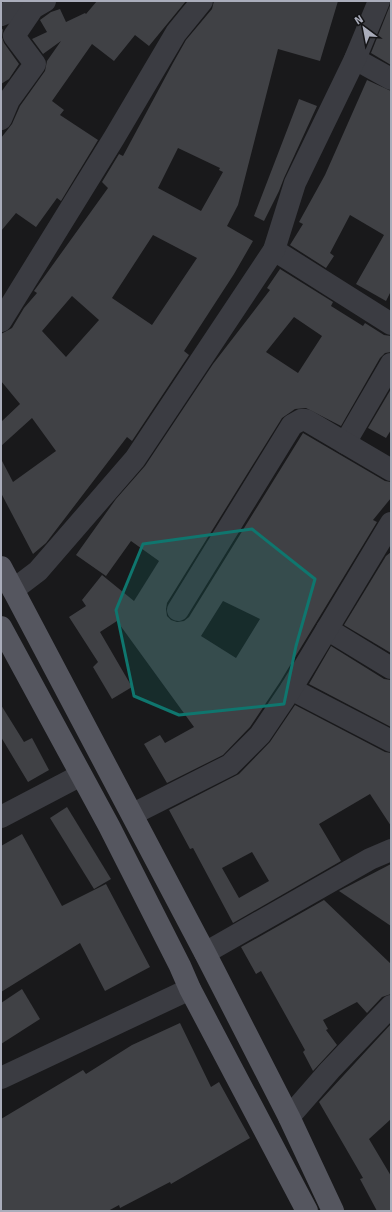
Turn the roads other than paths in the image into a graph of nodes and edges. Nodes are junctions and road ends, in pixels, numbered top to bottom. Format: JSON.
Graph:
{"nodes":[{"id":1,"x":34,"y":1,"type":"edge"},
{"id":2,"x":45,"y":1,"type":"edge"},
{"id":3,"x":202,"y":1,"type":"edge"},
{"id":4,"x":375,"y":2,"type":"edge"},
{"id":5,"x":1,"y":16,"type":"edge"},
{"id":6,"x":355,"y":59,"type":"junction"},
{"id":7,"x":391,"y":79,"type":"edge"},
{"id":8,"x":1,"y":119,"type":"edge"},
{"id":9,"x":274,"y":250,"type":"junction"},
{"id":10,"x":1,"y":321,"type":"edge"},
{"id":11,"x":391,"y":324,"type":"edge"},
{"id":12,"x":391,"y":364,"type":"edge"},
{"id":13,"x":344,"y":443,"type":"junction"},
{"id":14,"x":391,"y":470,"type":"edge"},
{"id":15,"x":390,"y":528,"type":"edge"},
{"id":16,"x":1,"y":567,"type":"edge"},
{"id":17,"x":14,"y":590,"type":"junction"},
{"id":18,"x":178,"y":610,"type":"dead end"},
{"id":19,"x":1,"y":627,"type":"edge"},
{"id":20,"x":327,"y":629,"type":"junction"},
{"id":21,"x":391,"y":668,"type":"edge"},
{"id":22,"x":291,"y":689,"type":"junction"},
{"id":23,"x":391,"y":741,"type":"edge"},
{"id":24,"x":81,"y":775,"type":"junction"},
{"id":25,"x":133,"y":814,"type":"junction"},
{"id":26,"x":1,"y":816,"type":"edge"},
{"id":27,"x":391,"y":850,"type":"edge"},
{"id":28,"x":205,"y":953,"type":"junction"},
{"id":29,"x":190,"y":989,"type":"junction"},
{"id":30,"x":391,"y":1006,"type":"edge"},
{"id":31,"x":1,"y":1078,"type":"edge"},
{"id":32,"x":289,"y":1117,"type":"junction"},
{"id":33,"x":328,"y":1209,"type":"edge"},
{"id":34,"x":307,"y":1211,"type":"edge"}],
"edges":[{"from":1,"to":5,"type":"street"},
{"from":2,"to":8,"type":"street"},
{"from":3,"to":10,"type":"street"},
{"from":4,"to":6,"type":"street"},
{"from":6,"to":7,"type":"street"},
{"from":6,"to":9,"type":"street"},
{"from":9,"to":11,"type":"street"},
{"from":9,"to":17,"type":"street"},
{"from":12,"to":13,"type":"street"},
{"from":13,"to":14,"type":"street"},
{"from":13,"to":18,"type":"street"},
{"from":15,"to":20,"type":"street"},
{"from":16,"to":17,"type":"main road"},
{"from":17,"to":25,"type":"main road"},
{"from":19,"to":24,"type":"main road"},
{"from":20,"to":21,"type":"street"},
{"from":20,"to":22,"type":"street"},
{"from":22,"to":23,"type":"street"},
{"from":22,"to":25,"type":"street"},
{"from":24,"to":26,"type":"street"},
{"from":24,"to":29,"type":"main road"},
{"from":25,"to":28,"type":"main road"},
{"from":27,"to":28,"type":"street"},
{"from":28,"to":32,"type":"main road"},
{"from":29,"to":31,"type":"street"},
{"from":29,"to":34,"type":"main road"},
{"from":30,"to":32,"type":"street"},
{"from":32,"to":33,"type":"main road"}]}
